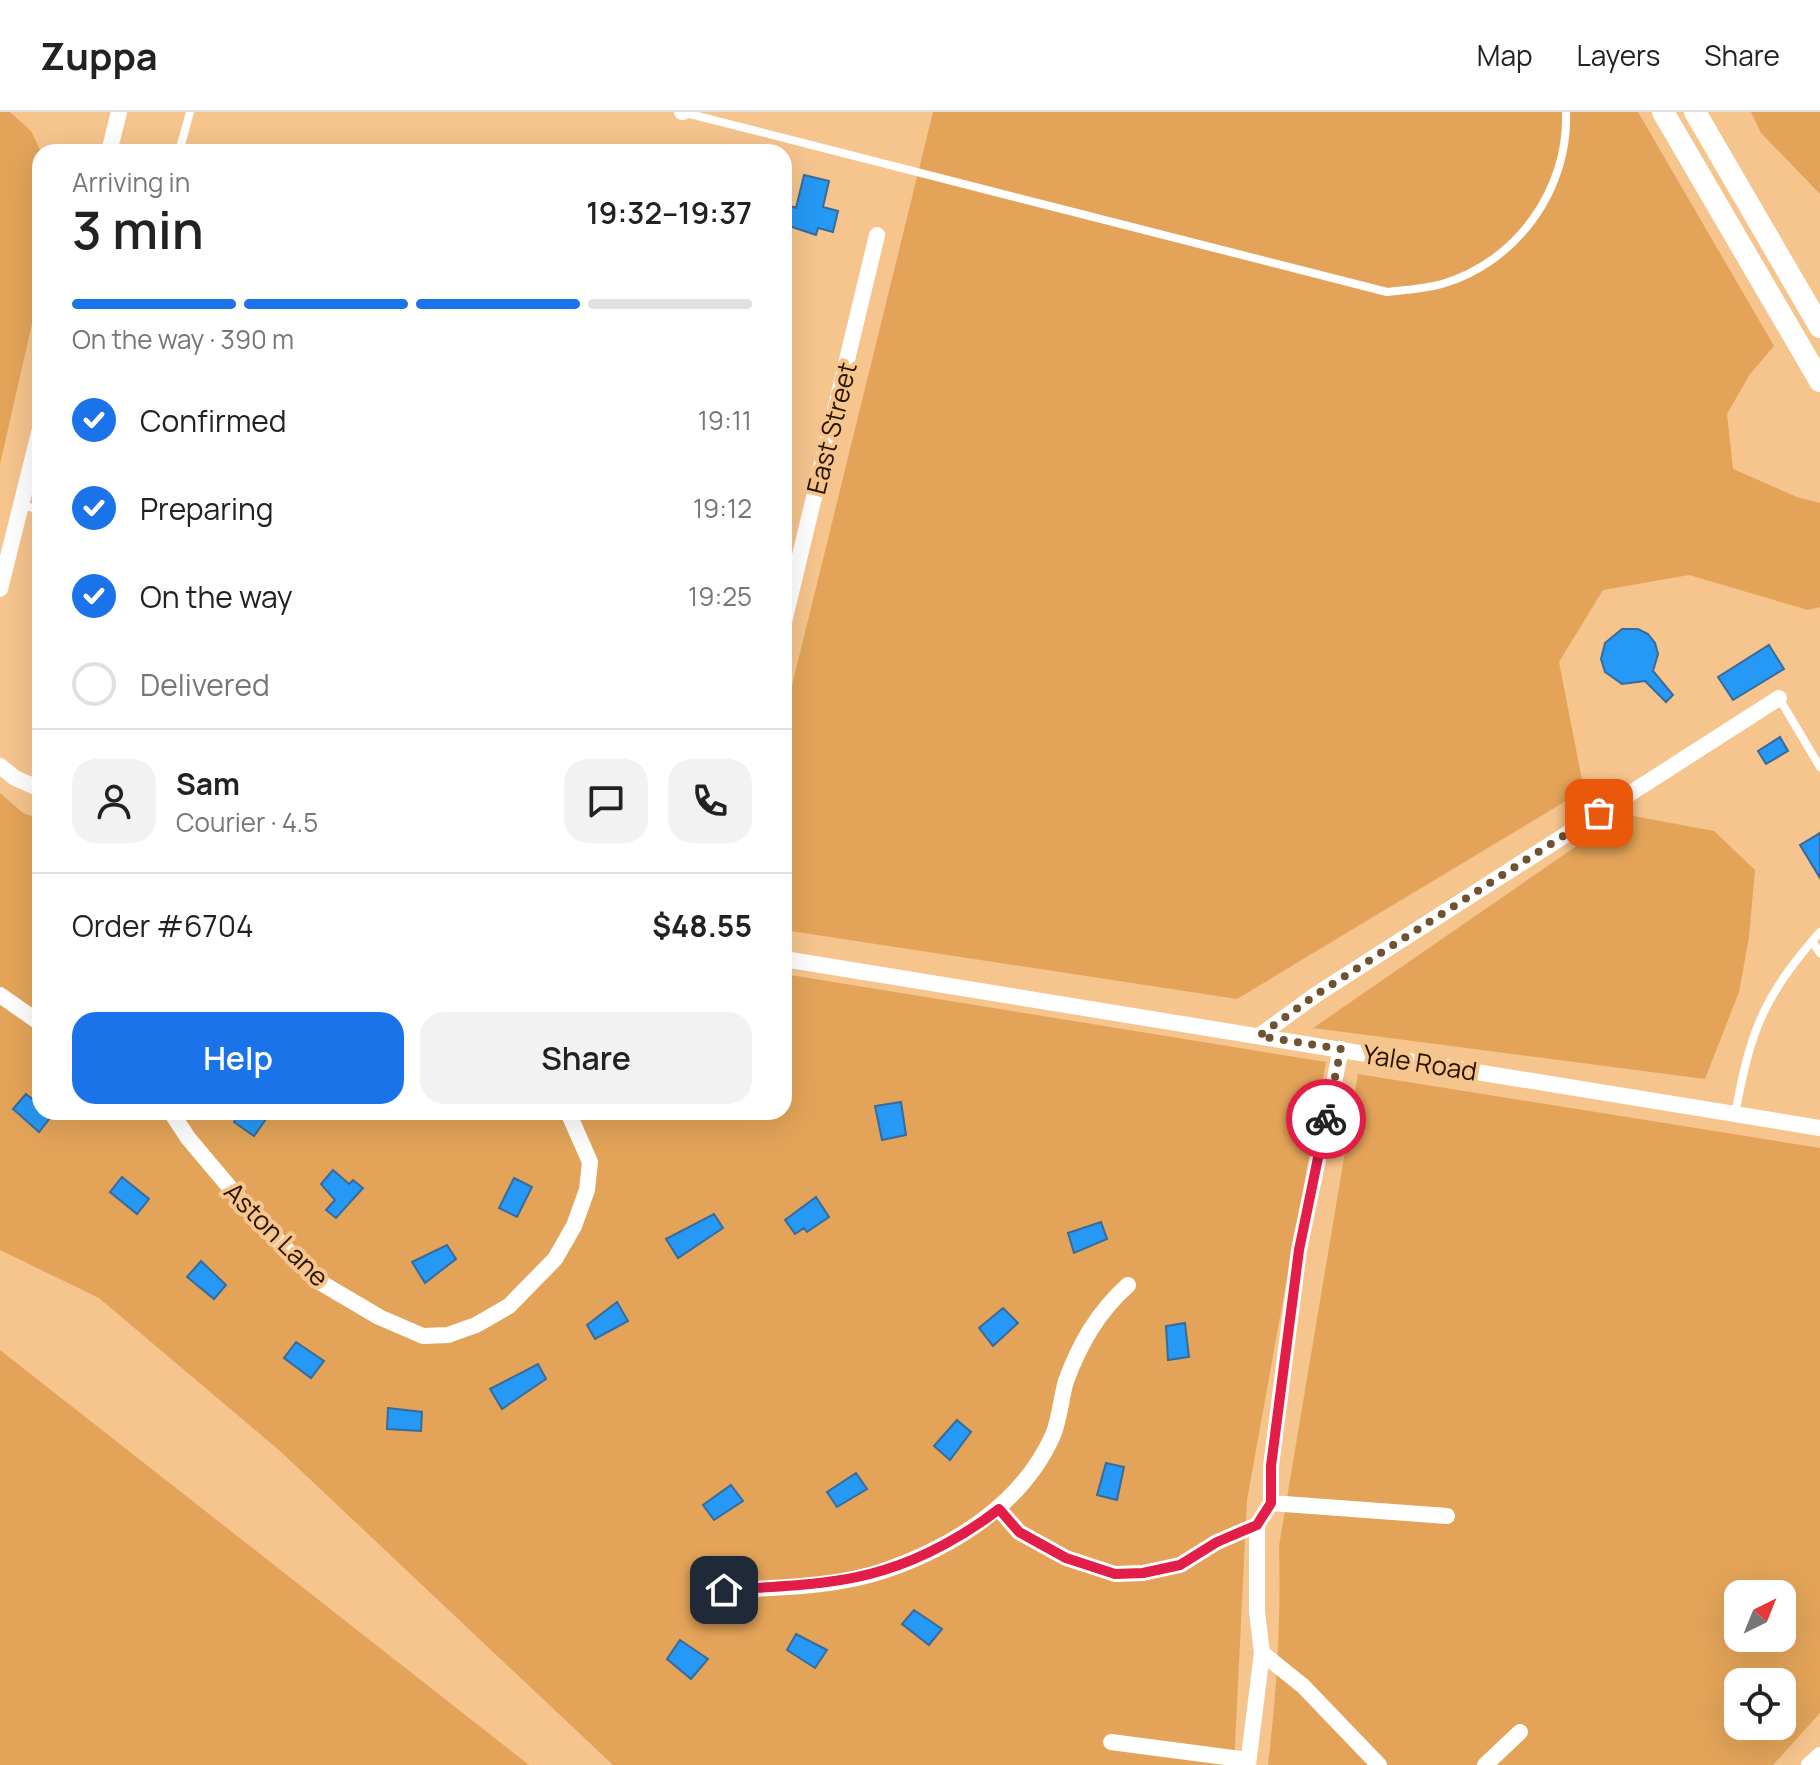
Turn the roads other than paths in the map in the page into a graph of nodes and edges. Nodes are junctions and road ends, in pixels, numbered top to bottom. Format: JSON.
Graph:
{"nodes":[{"id":1,"x":119,"y":112,"type":"edge"},
{"id":2,"x":190,"y":112,"type":"edge"},
{"id":3,"x":682,"y":112,"type":"edge"},
{"id":4,"x":1566,"y":112,"type":"edge"},
{"id":5,"x":1663,"y":112,"type":"edge"},
{"id":6,"x":1695,"y":112,"type":"edge"},
{"id":7,"x":111,"y":144,"type":"edge"},
{"id":8,"x":181,"y":144,"type":"edge"},
{"id":9,"x":877,"y":235,"type":"dead end"},
{"id":10,"x":1820,"y":327,"type":"edge"},
{"id":11,"x":1820,"y":381,"type":"edge"},
{"id":12,"x":32,"y":461,"type":"edge"},
{"id":13,"x":21,"y":505,"type":"junction"},
{"id":14,"x":32,"y":508,"type":"edge"},
{"id":15,"x":0,"y":589,"type":"edge"},
{"id":16,"x":792,"y":589,"type":"edge"},
{"id":17,"x":1779,"y":698,"type":"joint"},
{"id":18,"x":0,"y":766,"type":"edge"},
{"id":19,"x":1820,"y":767,"type":"edge"},
{"id":20,"x":32,"y":785,"type":"edge"},
{"id":21,"x":1820,"y":932,"type":"edge"},
{"id":22,"x":1812,"y":941,"type":"junction"},
{"id":23,"x":1820,"y":953,"type":"edge"},
{"id":24,"x":792,"y":960,"type":"edge"},
{"id":25,"x":0,"y":995,"type":"edge"},
{"id":26,"x":32,"y":1017,"type":"edge"},
{"id":27,"x":1259,"y":1036,"type":"junction"},
{"id":28,"x":1341,"y":1049,"type":"junction"},
{"id":29,"x":1735,"y":1114,"type":"junction"},
{"id":30,"x":176,"y":1120,"type":"edge"},
{"id":31,"x":572,"y":1120,"type":"edge"},
{"id":32,"x":1820,"y":1128,"type":"edge"},
{"id":33,"x":1128,"y":1285,"type":"dead end"},
{"id":34,"x":1271,"y":1503,"type":"junction"},
{"id":35,"x":999,"y":1509,"type":"junction"},
{"id":36,"x":1447,"y":1516,"type":"dead end"},
{"id":37,"x":1257,"y":1525,"type":"junction"},
{"id":38,"x":699,"y":1592,"type":"dead end"},
{"id":39,"x":1262,"y":1653,"type":"junction"},
{"id":40,"x":1520,"y":1732,"type":"dead end"},
{"id":41,"x":1111,"y":1742,"type":"dead end"},
{"id":42,"x":1820,"y":1755,"type":"edge"},
{"id":43,"x":1248,"y":1763,"type":"edge"},
{"id":44,"x":1379,"y":1765,"type":"edge"},
{"id":45,"x":1485,"y":1765,"type":"edge"},
{"id":46,"x":1809,"y":1765,"type":"edge"}],
"edges":[{"from":1,"to":7,"type":"street"},
{"from":2,"to":8,"type":"lane"},
{"from":3,"to":4,"type":"lane"},
{"from":5,"to":11,"type":"street"},
{"from":6,"to":10,"type":"street"},
{"from":9,"to":16,"type":"street","name":"East Street"},
{"from":12,"to":13,"type":"street"},
{"from":13,"to":14,"type":"lane"},
{"from":13,"to":15,"type":"street"},
{"from":17,"to":19,"type":"lane"},
{"from":17,"to":27,"type":"street"},
{"from":18,"to":20,"type":"street"},
{"from":21,"to":22,"type":"lane"},
{"from":22,"to":23,"type":"lane"},
{"from":22,"to":29,"type":"lane"},
{"from":24,"to":27,"type":"street","name":"Yale Road"},
{"from":25,"to":26,"type":"street"},
{"from":27,"to":28,"type":"street","name":"Yale Road"},
{"from":28,"to":29,"type":"street","name":"Yale Road"},
{"from":28,"to":34,"type":"street"},
{"from":29,"to":32,"type":"street","name":"Yale Road"},
{"from":30,"to":31,"type":"street","name":"Aston Lane"},
{"from":33,"to":35,"type":"street"},
{"from":34,"to":36,"type":"street"},
{"from":34,"to":37,"type":"street"},
{"from":35,"to":37,"type":"street"},
{"from":35,"to":38,"type":"street"},
{"from":37,"to":39,"type":"street"},
{"from":39,"to":43,"type":"street"},
{"from":39,"to":44,"type":"street"},
{"from":40,"to":45,"type":"street"},
{"from":41,"to":43,"type":"street"},
{"from":42,"to":46,"type":"street"}]}
